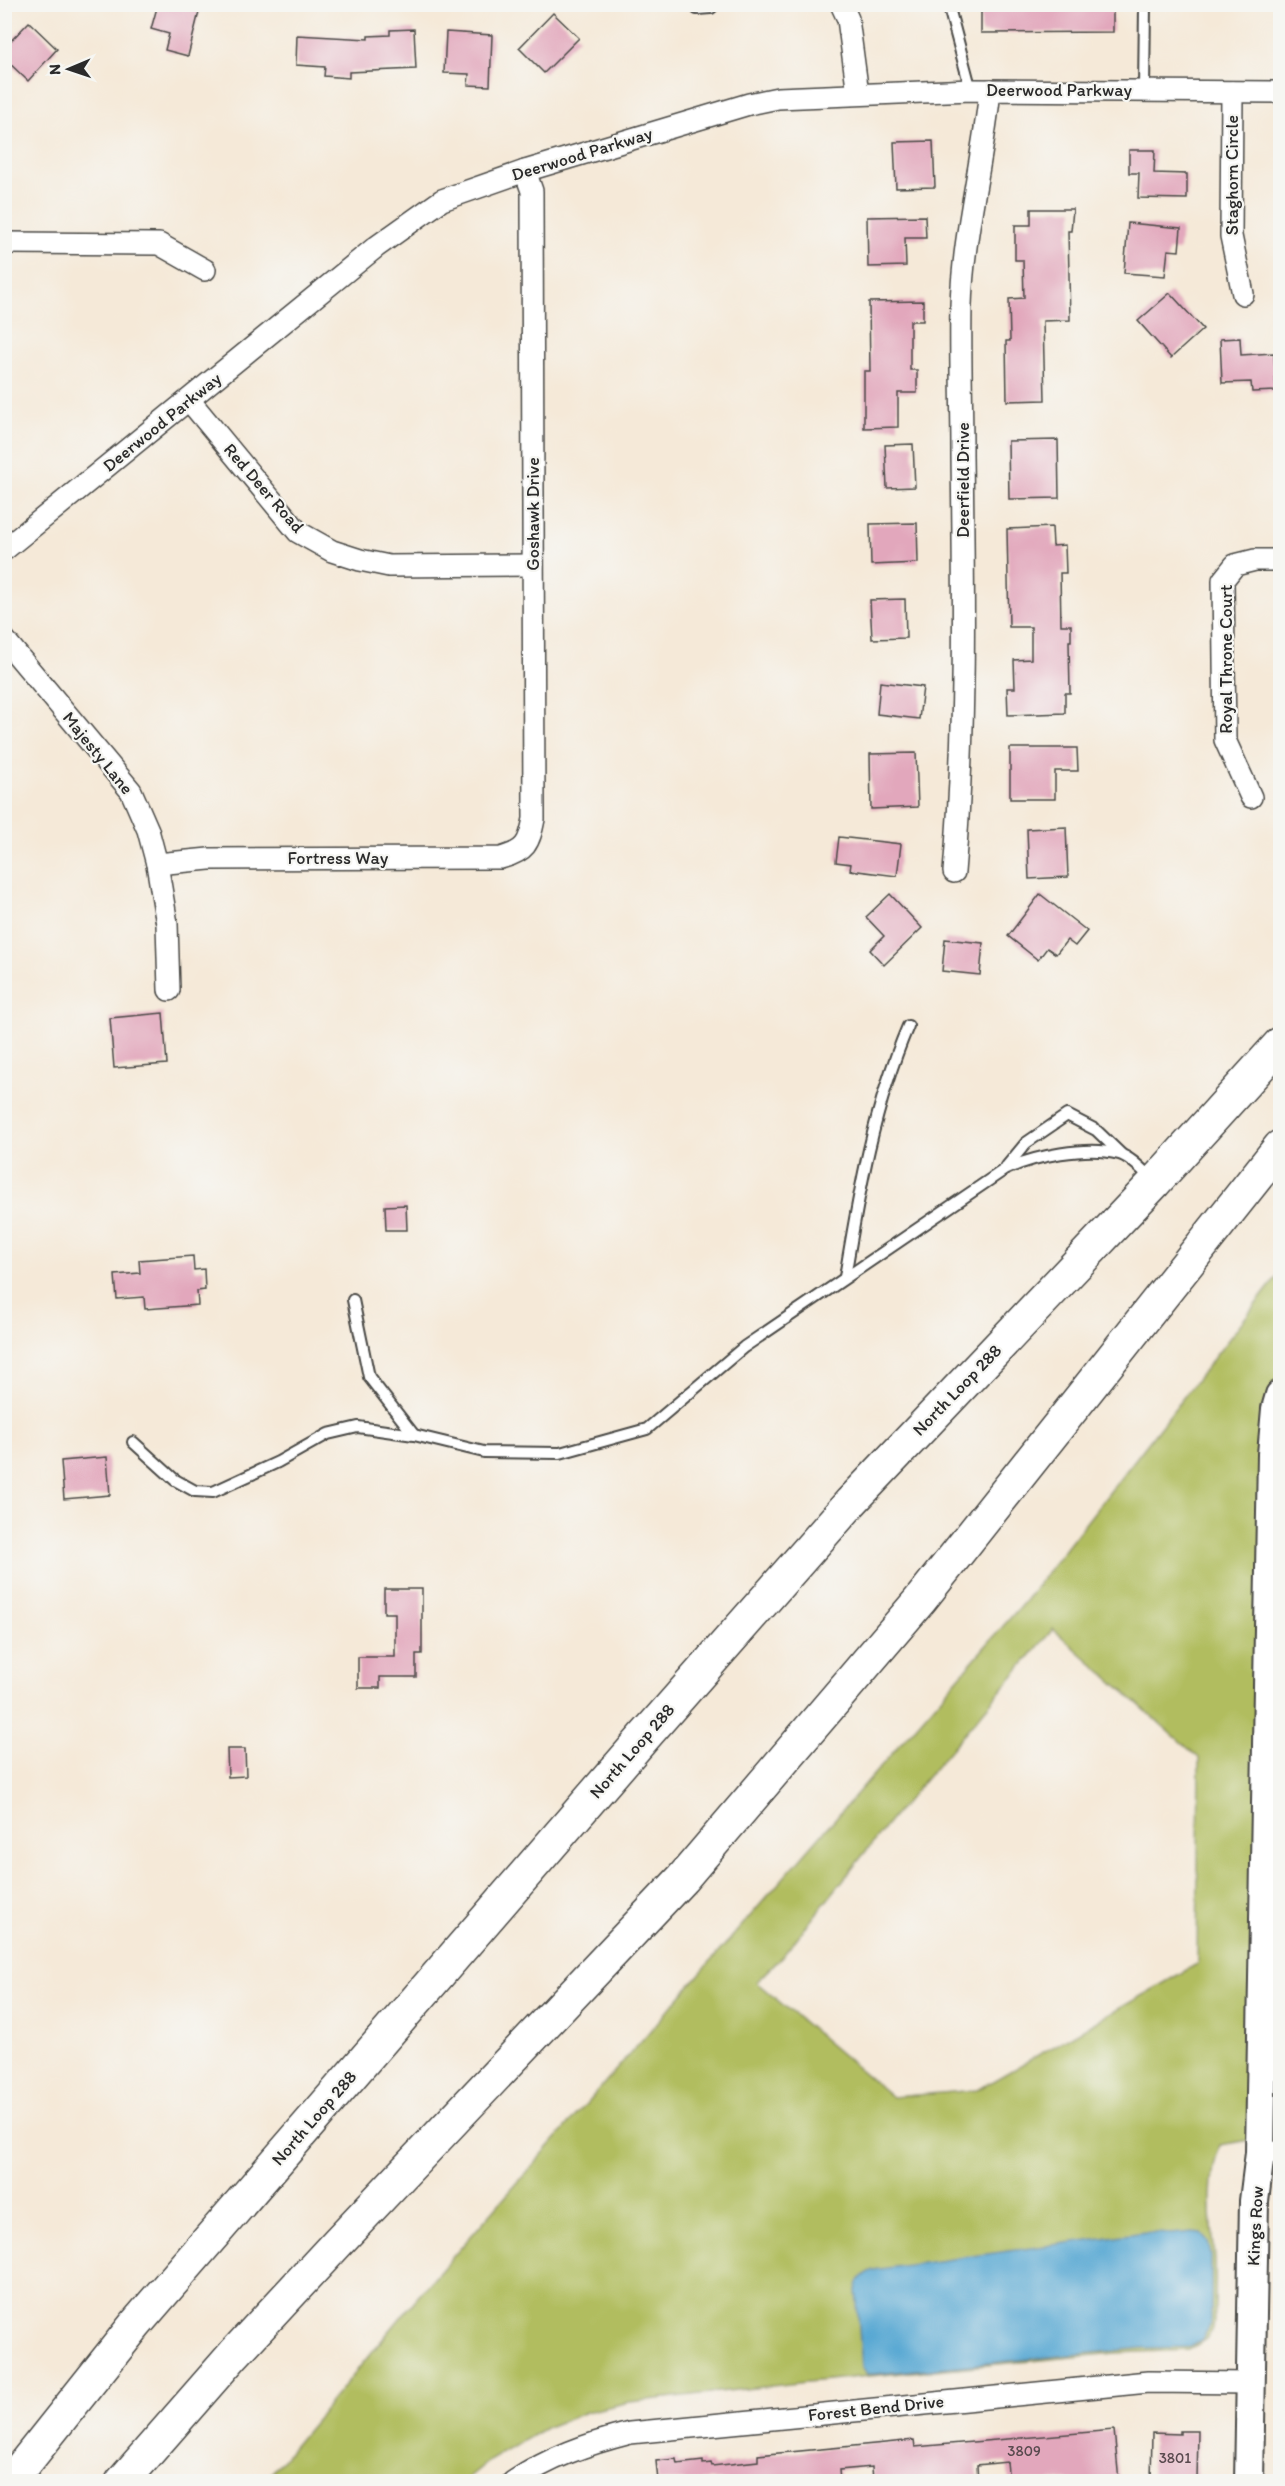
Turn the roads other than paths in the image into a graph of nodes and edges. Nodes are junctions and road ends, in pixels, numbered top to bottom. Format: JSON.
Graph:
{"nodes":[{"id":1,"x":694,"y":4,"type":"edge"},
{"id":2,"x":715,"y":4,"type":"edge"},
{"id":3,"x":841,"y":4,"type":"edge"},
{"id":4,"x":948,"y":4,"type":"edge"},
{"id":5,"x":1145,"y":4,"type":"edge"},
{"id":6,"x":980,"y":90,"type":"junction"},
{"id":7,"x":1144,"y":91,"type":"junction"},
{"id":8,"x":1232,"y":92,"type":"junction"},
{"id":9,"x":1281,"y":92,"type":"edge"},
{"id":10,"x":858,"y":94,"type":"junction"},
{"id":11,"x":525,"y":171,"type":"junction"},
{"id":12,"x":4,"y":243,"type":"edge"},
{"id":13,"x":204,"y":270,"type":"dead end"},
{"id":14,"x":1243,"y":294,"type":"dead end"},
{"id":15,"x":189,"y":400,"type":"junction"},
{"id":16,"x":4,"y":550,"type":"edge"},
{"id":17,"x":1281,"y":560,"type":"edge"},
{"id":18,"x":533,"y":565,"type":"junction"},
{"id":19,"x":4,"y":639,"type":"edge"},
{"id":20,"x":1251,"y":797,"type":"dead end"},
{"id":21,"x":519,"y":853,"type":"joint"},
{"id":22,"x":158,"y":864,"type":"junction"},
{"id":23,"x":954,"y":872,"type":"dead end"},
{"id":24,"x":169,"y":990,"type":"dead end"},
{"id":25,"x":908,"y":1026,"type":"dead end"},
{"id":26,"x":1281,"y":1044,"type":"edge"},
{"id":27,"x":1281,"y":1147,"type":"edge"},
{"id":28,"x":1121,"y":1154,"type":"junction"},
{"id":29,"x":1004,"y":1170,"type":"junction"},
{"id":30,"x":1155,"y":1182,"type":"junction"},
{"id":31,"x":845,"y":1277,"type":"junction"},
{"id":32,"x":353,"y":1300,"type":"dead end"},
{"id":33,"x":1281,"y":1395,"type":"edge"},
{"id":34,"x":414,"y":1435,"type":"junction"},
{"id":35,"x":133,"y":1442,"type":"dead end"},
{"id":36,"x":1272,"y":1870,"type":"edge"},
{"id":37,"x":1270,"y":2153,"type":"edge"},
{"id":38,"x":1251,"y":2383,"type":"junction"},
{"id":39,"x":10,"y":2481,"type":"edge"},
{"id":40,"x":122,"y":2481,"type":"edge"},
{"id":41,"x":513,"y":2481,"type":"edge"},
{"id":42,"x":1249,"y":2481,"type":"edge"}],
"edges":[{"from":1,"to":2,"type":"lane"},
{"from":3,"to":10,"type":"street"},
{"from":4,"to":6,"type":"lane"},
{"from":5,"to":7,"type":"lane"},
{"from":6,"to":7,"type":"street","name":"Deerwood Parkway"},
{"from":6,"to":10,"type":"street","name":"Deerwood Parkway"},
{"from":6,"to":23,"type":"street","name":"Deerfield Drive"},
{"from":7,"to":8,"type":"street","name":"Deerwood Parkway"},
{"from":8,"to":9,"type":"street","name":"Deerwood Parkway"},
{"from":8,"to":14,"type":"street","name":"Staghorn Circle"},
{"from":10,"to":11,"type":"street","name":"Deerwood Parkway"},
{"from":11,"to":15,"type":"street","name":"Deerwood Parkway"},
{"from":11,"to":18,"type":"street","name":"Goshawk Drive"},
{"from":12,"to":13,"type":"street"},
{"from":15,"to":16,"type":"street","name":"Deerwood Parkway"},
{"from":15,"to":18,"type":"street","name":"Red Deer Road"},
{"from":17,"to":20,"type":"street","name":"Royal Throne Court"},
{"from":18,"to":21,"type":"street","name":"Goshawk Drive"},
{"from":19,"to":22,"type":"street","name":"Majesty Lane"},
{"from":21,"to":22,"type":"street","name":"Fortress Way"},
{"from":22,"to":24,"type":"street","name":"Majesty Lane"},
{"from":25,"to":31,"type":"lane"},
{"from":26,"to":30,"type":"highway","name":"North Loop 288"},
{"from":27,"to":40,"type":"highway"},
{"from":28,"to":29,"type":"lane"},
{"from":28,"to":29,"type":"lane"},
{"from":28,"to":30,"type":"lane"},
{"from":29,"to":31,"type":"lane"},
{"from":30,"to":39,"type":"highway","name":"North Loop 288"},
{"from":31,"to":34,"type":"lane"},
{"from":32,"to":34,"type":"lane"},
{"from":33,"to":36,"type":"street","name":"Kings Row"},
{"from":34,"to":35,"type":"lane"},
{"from":36,"to":37,"type":"street","name":"Kings Row"},
{"from":37,"to":38,"type":"street","name":"Kings Row"},
{"from":38,"to":41,"type":"street","name":"Forest Bend Drive"},
{"from":38,"to":42,"type":"street","name":"Kings Row"}]}
